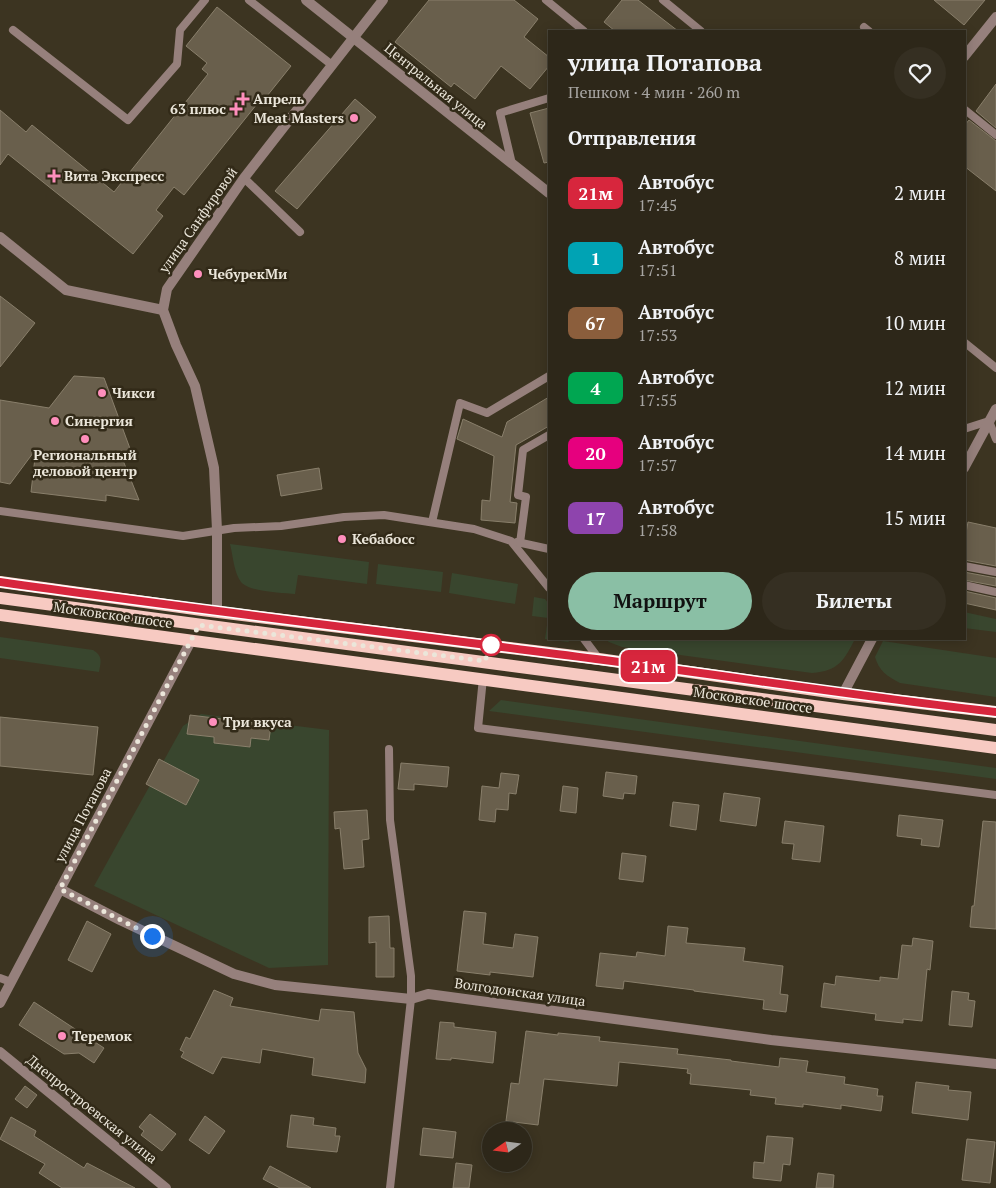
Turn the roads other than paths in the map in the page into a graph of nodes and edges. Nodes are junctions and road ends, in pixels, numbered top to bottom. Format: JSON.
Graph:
{"nodes":[{"id":1,"x":205,"y":0,"type":"edge"},
{"id":2,"x":249,"y":0,"type":"edge"},
{"id":3,"x":306,"y":0,"type":"edge"},
{"id":4,"x":383,"y":0,"type":"edge"},
{"id":5,"x":546,"y":0,"type":"edge"},
{"id":6,"x":663,"y":0,"type":"edge"},
{"id":7,"x":996,"y":18,"type":"edge"},
{"id":8,"x":13,"y":30,"type":"dead end"},
{"id":9,"x":583,"y":30,"type":"edge"},
{"id":10,"x":700,"y":30,"type":"edge"},
{"id":11,"x":353,"y":38,"type":"junction"},
{"id":12,"x":966,"y":56,"type":"edge"},
{"id":13,"x":332,"y":65,"type":"junction"},
{"id":14,"x":548,"y":98,"type":"edge"},
{"id":15,"x":966,"y":111,"type":"edge"},
{"id":16,"x":996,"y":135,"type":"edge"},
{"id":17,"x":512,"y":164,"type":"junction"},
{"id":18,"x":244,"y":178,"type":"junction"},
{"id":19,"x":548,"y":192,"type":"edge"},
{"id":20,"x":300,"y":232,"type":"dead end"},
{"id":21,"x":0,"y":236,"type":"edge"},
{"id":22,"x":163,"y":310,"type":"junction"},
{"id":23,"x":966,"y":344,"type":"edge"},
{"id":24,"x":996,"y":368,"type":"edge"},
{"id":25,"x":548,"y":377,"type":"edge"},
{"id":26,"x":996,"y":409,"type":"edge"},
{"id":27,"x":989,"y":421,"type":"junction"},
{"id":28,"x":966,"y":428,"type":"edge"},
{"id":29,"x":548,"y":436,"type":"edge"},
{"id":30,"x":996,"y":439,"type":"edge"},
{"id":31,"x":966,"y":464,"type":"edge"},
{"id":32,"x":0,"y":511,"type":"edge"},
{"id":33,"x":432,"y":522,"type":"junction"},
{"id":34,"x":217,"y":530,"type":"junction"},
{"id":35,"x":516,"y":542,"type":"junction"},
{"id":36,"x":548,"y":549,"type":"edge"},
{"id":37,"x":966,"y":566,"type":"edge"},
{"id":38,"x":996,"y":572,"type":"edge"},
{"id":39,"x":0,"y":582,"type":"edge"},
{"id":40,"x":966,"y":585,"type":"edge"},
{"id":41,"x":548,"y":587,"type":"edge"},
{"id":42,"x":996,"y":592,"type":"edge"},
{"id":43,"x":0,"y":598,"type":"edge"},
{"id":44,"x":217,"y":612,"type":"junction"},
{"id":45,"x":0,"y":615,"type":"edge"},
{"id":46,"x":199,"y":625,"type":"junction"},
{"id":47,"x":585,"y":640,"type":"edge"},
{"id":48,"x":871,"y":640,"type":"edge"},
{"id":49,"x":191,"y":641,"type":"junction"},
{"id":50,"x":599,"y":659,"type":"junction"},
{"id":51,"x":483,"y":678,"type":"junction"},
{"id":52,"x":843,"y":694,"type":"junction"},
{"id":53,"x":996,"y":712,"type":"edge"},
{"id":54,"x":996,"y":730,"type":"edge"},
{"id":55,"x":996,"y":748,"type":"edge"},
{"id":56,"x":389,"y":749,"type":"dead end"},
{"id":57,"x":996,"y":795,"type":"edge"},
{"id":58,"x":60,"y":889,"type":"junction"},
{"id":59,"x":0,"y":978,"type":"edge"},
{"id":60,"x":11,"y":982,"type":"junction"},
{"id":61,"x":411,"y":999,"type":"junction"},
{"id":62,"x":0,"y":1003,"type":"edge"},
{"id":63,"x":0,"y":1052,"type":"edge"},
{"id":64,"x":996,"y":1064,"type":"edge"},
{"id":65,"x":166,"y":1188,"type":"edge"},
{"id":66,"x":390,"y":1188,"type":"edge"}],
"edges":[{"from":1,"to":8,"type":"lane"},
{"from":2,"to":13,"type":"lane"},
{"from":3,"to":11,"type":"street","name":"Центральная улица"},
{"from":4,"to":11,"type":"street","name":"улица Санфировой"},
{"from":5,"to":9,"type":"lane"},
{"from":6,"to":10,"type":"lane"},
{"from":7,"to":12,"type":"street"},
{"from":11,"to":13,"type":"street","name":"улица Санфировой"},
{"from":11,"to":17,"type":"street","name":"Центральная улица"},
{"from":13,"to":18,"type":"street","name":"улица Санфировой"},
{"from":14,"to":17,"type":"lane"},
{"from":15,"to":16,"type":"lane"},
{"from":17,"to":19,"type":"street","name":"Центральная улица"},
{"from":18,"to":20,"type":"lane"},
{"from":18,"to":22,"type":"street","name":"улица Санфировой"},
{"from":21,"to":22,"type":"street"},
{"from":22,"to":34,"type":"street"},
{"from":23,"to":24,"type":"lane"},
{"from":25,"to":33,"type":"lane"},
{"from":26,"to":27,"type":"street"},
{"from":27,"to":28,"type":"lane"},
{"from":27,"to":30,"type":"lane"},
{"from":27,"to":31,"type":"street"},
{"from":29,"to":35,"type":"lane"},
{"from":32,"to":34,"type":"lane"},
{"from":33,"to":34,"type":"lane"},
{"from":33,"to":35,"type":"lane"},
{"from":34,"to":44,"type":"street"},
{"from":35,"to":36,"type":"lane"},
{"from":35,"to":41,"type":"lane"},
{"from":37,"to":38,"type":"lane"},
{"from":39,"to":44,"type":"main road","name":"Московское шоссе"},
{"from":40,"to":42,"type":"lane"},
{"from":43,"to":46,"type":"main road","name":"Московское шоссе"},
{"from":44,"to":50,"type":"main road","name":"Московское шоссе"},
{"from":45,"to":49,"type":"main road","name":"Московское шоссе"},
{"from":46,"to":49,"type":"main road"},
{"from":46,"to":54,"type":"main road","name":"Московское шоссе"},
{"from":47,"to":50,"type":"lane"},
{"from":48,"to":52,"type":"street"},
{"from":49,"to":51,"type":"main road","name":"Московское шоссе"},
{"from":49,"to":58,"type":"street","name":"улица Потапова"},
{"from":50,"to":52,"type":"main road","name":"Московское шоссе"},
{"from":51,"to":55,"type":"main road","name":"Московское шоссе"},
{"from":51,"to":57,"type":"lane"},
{"from":52,"to":53,"type":"main road","name":"Московское шоссе"},
{"from":56,"to":61,"type":"lane"},
{"from":58,"to":60,"type":"street","name":"улица Потапова"},
{"from":58,"to":61,"type":"street","name":"Волгодонская улица"},
{"from":59,"to":60,"type":"lane"},
{"from":60,"to":62,"type":"street","name":"улица Потапова"},
{"from":61,"to":64,"type":"street","name":"Волгодонская улица"},
{"from":61,"to":66,"type":"lane"},
{"from":63,"to":65,"type":"street","name":"Днепростроевская улица"}]}
